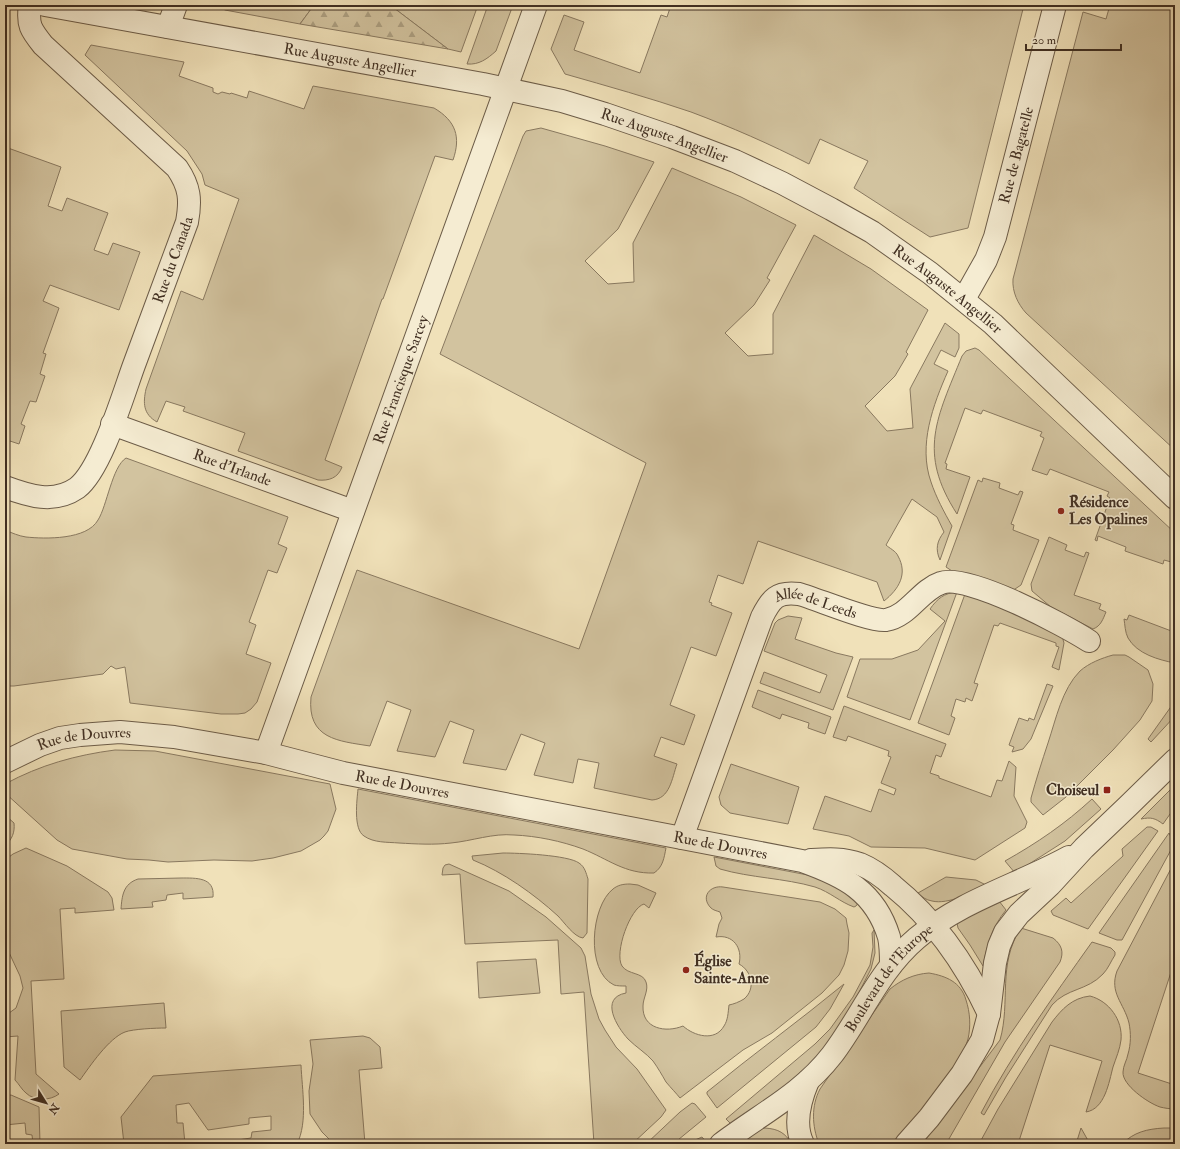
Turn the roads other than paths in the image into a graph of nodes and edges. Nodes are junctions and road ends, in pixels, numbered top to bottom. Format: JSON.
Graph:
{"nodes":[{"id":1,"x":30,"y":5,"type":"edge"},
{"id":2,"x":45,"y":5,"type":"edge"},
{"id":3,"x":176,"y":5,"type":"edge"},
{"id":4,"x":536,"y":5,"type":"edge"},
{"id":5,"x":1055,"y":5,"type":"edge"},
{"id":6,"x":168,"y":27,"type":"junction"},
{"id":7,"x":506,"y":89,"type":"junction"},
{"id":8,"x":964,"y":299,"type":"junction"},
{"id":9,"x":112,"y":424,"type":"junction"},
{"id":10,"x":5,"y":487,"type":"edge"},
{"id":11,"x":1175,"y":498,"type":"edge"},
{"id":12,"x":353,"y":511,"type":"junction"},
{"id":13,"x":1089,"y":641,"type":"dead end"},
{"id":14,"x":266,"y":753,"type":"junction"},
{"id":15,"x":1175,"y":760,"type":"edge"},
{"id":16,"x":5,"y":762,"type":"edge"},
{"id":17,"x":682,"y":838,"type":"junction"},
{"id":18,"x":1084,"y":848,"type":"junction"},
{"id":19,"x":802,"y":861,"type":"junction"},
{"id":20,"x":933,"y":925,"type":"junction"},
{"id":21,"x":891,"y":965,"type":"junction"},
{"id":22,"x":989,"y":1014,"type":"junction"},
{"id":23,"x":808,"y":1081,"type":"junction"},
{"id":24,"x":721,"y":1144,"type":"edge"},
{"id":25,"x":803,"y":1144,"type":"edge"},
{"id":26,"x":906,"y":1144,"type":"edge"}],
"edges":[{"from":1,"to":9,"type":"street","name":"Rue du Canada"},
{"from":2,"to":6,"type":"street","name":"Rue Auguste Angellier"},
{"from":3,"to":6,"type":"street"},
{"from":4,"to":7,"type":"street","name":"Rue Francisque Sarcey"},
{"from":5,"to":8,"type":"street","name":"Rue de Bagatelle"},
{"from":6,"to":7,"type":"street","name":"Rue Auguste Angellier"},
{"from":7,"to":8,"type":"street","name":"Rue Auguste Angellier"},
{"from":7,"to":12,"type":"street","name":"Rue Francisque Sarcey"},
{"from":8,"to":11,"type":"street","name":"Rue Auguste Angellier"},
{"from":9,"to":10,"type":"street","name":"Rue du Canada"},
{"from":9,"to":12,"type":"street","name":"Rue d'Irlande"},
{"from":12,"to":14,"type":"street","name":"Rue Francisque Sarcey"},
{"from":13,"to":17,"type":"street","name":"Allée de Leeds"},
{"from":14,"to":16,"type":"street","name":"Rue de Douvres"},
{"from":14,"to":17,"type":"street","name":"Rue de Douvres"},
{"from":15,"to":18,"type":"street","name":"Boulevard de l'Europe"},
{"from":17,"to":19,"type":"street","name":"Rue de Douvres"},
{"from":18,"to":20,"type":"street","name":"Boulevard de l'Europe"},
{"from":18,"to":22,"type":"street","name":"Boulevard de l'Europe"},
{"from":19,"to":20,"type":"street","name":"Rue de Douvres"},
{"from":19,"to":21,"type":"street","name":"Rue de Douvres"},
{"from":20,"to":21,"type":"street","name":"Boulevard de l'Europe"},
{"from":20,"to":22,"type":"street","name":"Rue de Douvres"},
{"from":21,"to":23,"type":"street","name":"Boulevard de l'Europe"},
{"from":22,"to":26,"type":"street","name":"Boulevard de l'Europe"},
{"from":23,"to":24,"type":"street","name":"Boulevard de l'Europe"},
{"from":23,"to":25,"type":"street"}]}
